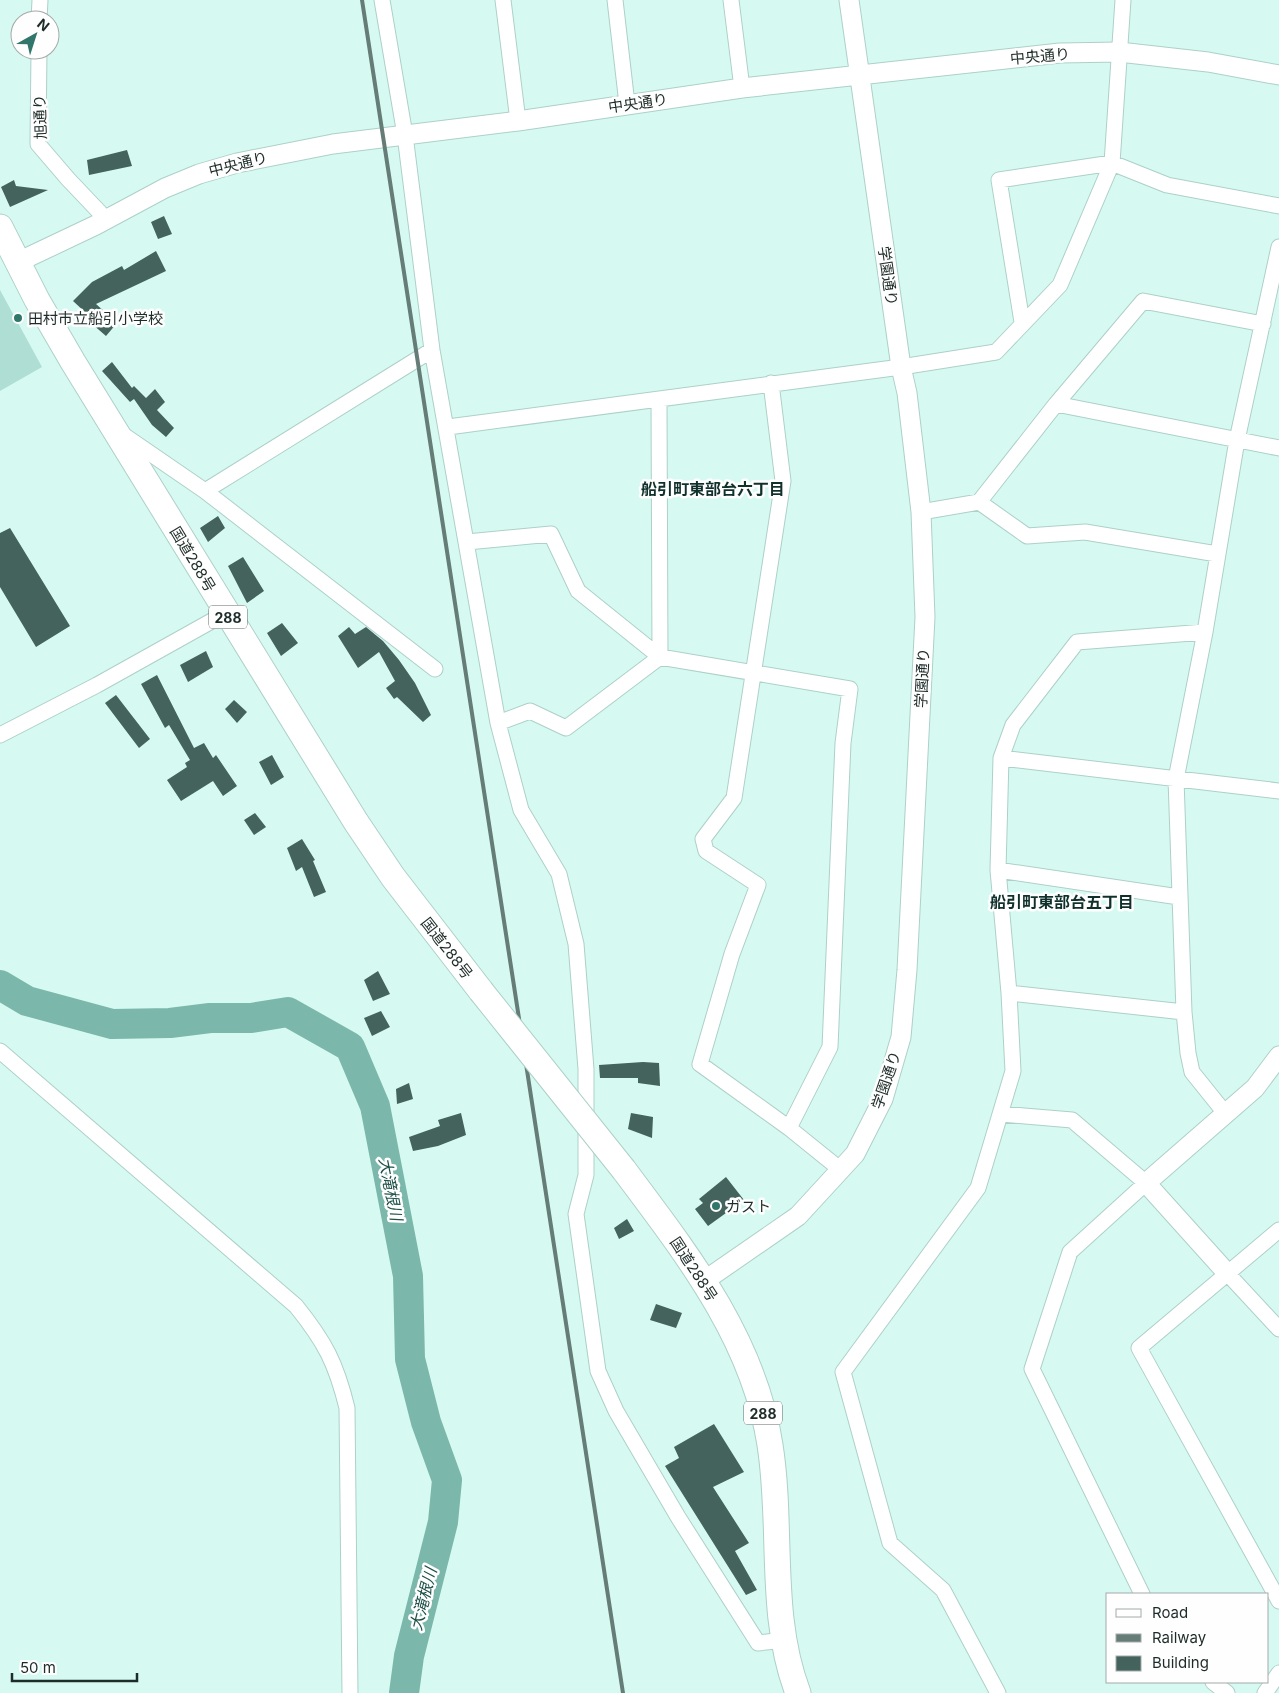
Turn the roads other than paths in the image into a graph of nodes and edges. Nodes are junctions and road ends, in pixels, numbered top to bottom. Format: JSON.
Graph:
{"nodes":[{"id":1,"x":382,"y":0,"type":"edge"},
{"id":2,"x":503,"y":0,"type":"edge"},
{"id":3,"x":615,"y":0,"type":"edge"},
{"id":4,"x":731,"y":0,"type":"edge"},
{"id":5,"x":849,"y":0,"type":"edge"},
{"id":6,"x":1123,"y":0,"type":"edge"},
{"id":7,"x":1119,"y":52,"type":"junction"},
{"id":8,"x":39,"y":60,"type":"edge"},
{"id":9,"x":1279,"y":75,"type":"edge"},
{"id":10,"x":859,"y":76,"type":"junction"},
{"id":11,"x":742,"y":88,"type":"junction"},
{"id":12,"x":627,"y":104,"type":"junction"},
{"id":13,"x":518,"y":121,"type":"junction"},
{"id":14,"x":405,"y":135,"type":"junction"},
{"id":15,"x":1112,"y":163,"type":"junction"},
{"id":16,"x":1279,"y":206,"type":"edge"},
{"id":17,"x":106,"y":219,"type":"junction"},
{"id":18,"x":0,"y":227,"type":"edge"},
{"id":19,"x":1279,"y":247,"type":"edge"},
{"id":20,"x":18,"y":262,"type":"junction"},
{"id":21,"x":1022,"y":322,"type":"junction"},
{"id":22,"x":1263,"y":324,"type":"junction"},
{"id":23,"x":432,"y":350,"type":"junction"},
{"id":24,"x":901,"y":367,"type":"junction"},
{"id":25,"x":771,"y":383,"type":"junction"},
{"id":26,"x":659,"y":400,"type":"junction"},
{"id":27,"x":1056,"y":404,"type":"junction"},
{"id":28,"x":448,"y":427,"type":"junction"},
{"id":29,"x":113,"y":428,"type":"junction"},
{"id":30,"x":1237,"y":440,"type":"junction"},
{"id":31,"x":1279,"y":448,"type":"edge"},
{"id":32,"x":205,"y":491,"type":"junction"},
{"id":33,"x":979,"y":502,"type":"junction"},
{"id":34,"x":921,"y":512,"type":"junction"},
{"id":35,"x":467,"y":542,"type":"junction"},
{"id":36,"x":1217,"y":554,"type":"junction"},
{"id":37,"x":226,"y":613,"type":"junction"},
{"id":38,"x":1205,"y":632,"type":"junction"},
{"id":39,"x":660,"y":657,"type":"junction"},
{"id":40,"x":435,"y":669,"type":"dead end"},
{"id":41,"x":753,"y":674,"type":"junction"},
{"id":42,"x":498,"y":723,"type":"junction"},
{"id":43,"x":0,"y":735,"type":"edge"},
{"id":44,"x":1001,"y":758,"type":"junction"},
{"id":45,"x":1176,"y":779,"type":"junction"},
{"id":46,"x":1279,"y":791,"type":"edge"},
{"id":47,"x":998,"y":870,"type":"junction"},
{"id":48,"x":1179,"y":897,"type":"junction"},
{"id":49,"x":1009,"y":993,"type":"junction"},
{"id":50,"x":1184,"y":1012,"type":"junction"},
{"id":51,"x":0,"y":1051,"type":"edge"},
{"id":52,"x":1279,"y":1056,"type":"edge"},
{"id":53,"x":1225,"y":1112,"type":"junction"},
{"id":54,"x":1001,"y":1114,"type":"junction"},
{"id":55,"x":789,"y":1128,"type":"junction"},
{"id":56,"x":842,"y":1170,"type":"junction"},
{"id":57,"x":1146,"y":1183,"type":"junction"},
{"id":58,"x":1279,"y":1230,"type":"edge"},
{"id":59,"x":1227,"y":1273,"type":"junction"},
{"id":60,"x":704,"y":1281,"type":"junction"},
{"id":61,"x":1279,"y":1329,"type":"edge"},
{"id":62,"x":1142,"y":1593,"type":"edge"},
{"id":63,"x":1279,"y":1602,"type":"edge"},
{"id":64,"x":785,"y":1640,"type":"junction"},
{"id":65,"x":1279,"y":1673,"type":"edge"},
{"id":66,"x":1214,"y":1683,"type":"edge"},
{"id":67,"x":350,"y":1693,"type":"edge"},
{"id":68,"x":798,"y":1693,"type":"edge"},
{"id":69,"x":998,"y":1693,"type":"edge"},
{"id":70,"x":1227,"y":1693,"type":"edge"},
{"id":71,"x":1265,"y":1693,"type":"edge"}],
"edges":[{"from":1,"to":14,"type":"street"},
{"from":2,"to":13,"type":"street"},
{"from":3,"to":12,"type":"street"},
{"from":4,"to":11,"type":"street"},
{"from":5,"to":10,"type":"street","name":"学園通り"},
{"from":6,"to":7,"type":"street"},
{"from":7,"to":9,"type":"street","name":"中央通り"},
{"from":7,"to":10,"type":"street","name":"中央通り"},
{"from":7,"to":15,"type":"street"},
{"from":8,"to":17,"type":"street","name":"旭通り"},
{"from":10,"to":11,"type":"street","name":"中央通り"},
{"from":10,"to":24,"type":"street","name":"学園通り"},
{"from":11,"to":12,"type":"street","name":"中央通り"},
{"from":12,"to":13,"type":"street","name":"中央通り"},
{"from":13,"to":14,"type":"street","name":"中央通り"},
{"from":14,"to":17,"type":"street","name":"中央通り"},
{"from":14,"to":23,"type":"street"},
{"from":15,"to":16,"type":"street"},
{"from":15,"to":21,"type":"street"},
{"from":15,"to":21,"type":"street"},
{"from":17,"to":20,"type":"street","name":"中央通り"},
{"from":18,"to":20,"type":"highway","name":"国道288号","number":"288"},
{"from":19,"to":22,"type":"street"},
{"from":20,"to":29,"type":"highway","name":"国道288号","number":"288"},
{"from":21,"to":24,"type":"street"},
{"from":22,"to":27,"type":"street"},
{"from":22,"to":30,"type":"street"},
{"from":23,"to":28,"type":"street"},
{"from":23,"to":32,"type":"street"},
{"from":24,"to":25,"type":"street"},
{"from":24,"to":34,"type":"street","name":"学園通り"},
{"from":25,"to":26,"type":"street"},
{"from":25,"to":41,"type":"street"},
{"from":26,"to":28,"type":"street"},
{"from":26,"to":39,"type":"street"},
{"from":27,"to":30,"type":"street"},
{"from":27,"to":33,"type":"street"},
{"from":28,"to":35,"type":"street"},
{"from":29,"to":32,"type":"street"},
{"from":29,"to":37,"type":"highway","name":"国道288号","number":"288"},
{"from":30,"to":31,"type":"street"},
{"from":30,"to":36,"type":"street"},
{"from":32,"to":40,"type":"street"},
{"from":33,"to":34,"type":"street"},
{"from":33,"to":36,"type":"street"},
{"from":34,"to":56,"type":"street","name":"学園通り"},
{"from":35,"to":39,"type":"street"},
{"from":35,"to":42,"type":"street"},
{"from":36,"to":38,"type":"street"},
{"from":37,"to":43,"type":"street"},
{"from":37,"to":60,"type":"highway","name":"国道288号","number":"288","bridge":true},
{"from":38,"to":44,"type":"street"},
{"from":38,"to":45,"type":"street"},
{"from":39,"to":41,"type":"street"},
{"from":39,"to":42,"type":"street"},
{"from":41,"to":55,"type":"street"},
{"from":41,"to":55,"type":"street"},
{"from":42,"to":64,"type":"street"},
{"from":44,"to":45,"type":"street"},
{"from":44,"to":47,"type":"street"},
{"from":45,"to":46,"type":"street"},
{"from":45,"to":48,"type":"street"},
{"from":47,"to":48,"type":"street"},
{"from":47,"to":49,"type":"street"},
{"from":48,"to":50,"type":"street"},
{"from":49,"to":50,"type":"street"},
{"from":49,"to":54,"type":"street"},
{"from":50,"to":53,"type":"street"},
{"from":51,"to":67,"type":"street"},
{"from":52,"to":53,"type":"street"},
{"from":53,"to":57,"type":"street"},
{"from":54,"to":57,"type":"street"},
{"from":54,"to":69,"type":"street"},
{"from":55,"to":56,"type":"street"},
{"from":56,"to":60,"type":"street","name":"学園通り"},
{"from":57,"to":59,"type":"street"},
{"from":57,"to":62,"type":"street"},
{"from":58,"to":59,"type":"street"},
{"from":59,"to":61,"type":"street"},
{"from":59,"to":63,"type":"street"},
{"from":60,"to":64,"type":"highway","name":"国道288号","number":"288"},
{"from":64,"to":68,"type":"highway","name":"国道288号","number":"288"},
{"from":65,"to":71,"type":"street"},
{"from":66,"to":70,"type":"street"}]}
